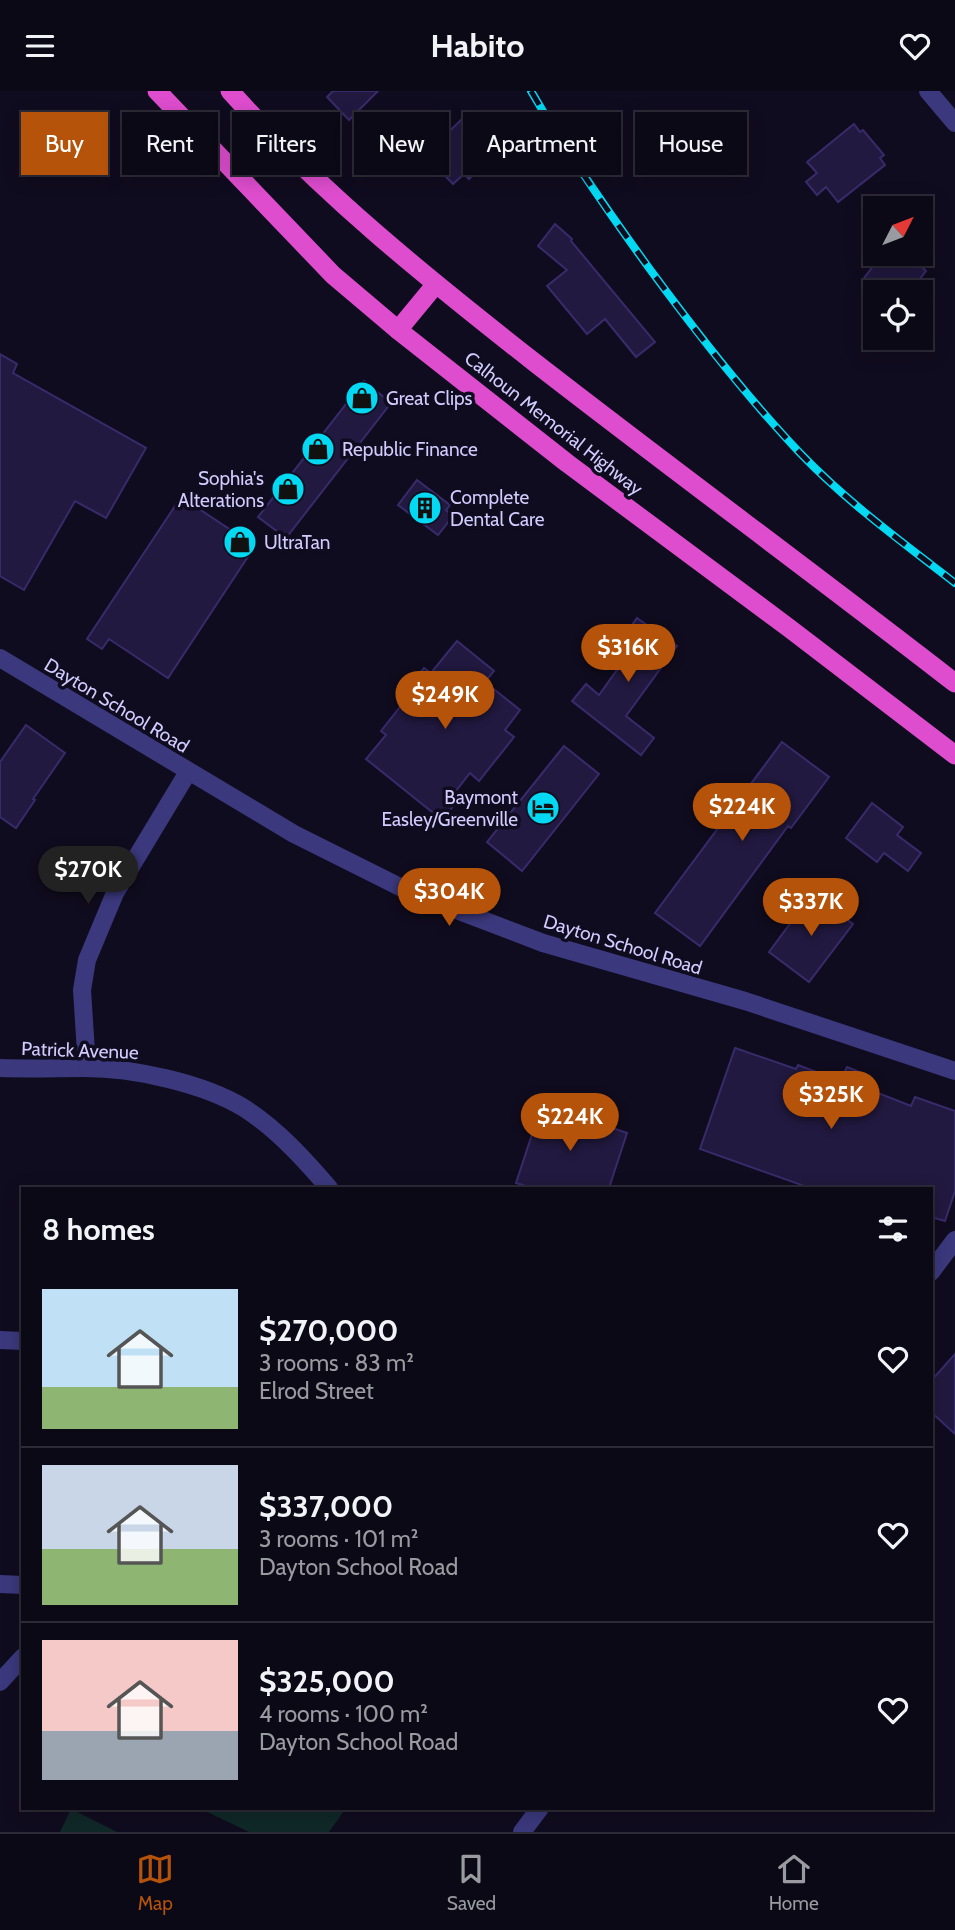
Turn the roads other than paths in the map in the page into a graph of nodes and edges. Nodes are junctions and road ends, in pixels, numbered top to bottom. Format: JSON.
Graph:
{"nodes":[{"id":1,"x":157,"y":91,"type":"edge"},
{"id":2,"x":230,"y":91,"type":"edge"},
{"id":3,"x":928,"y":91,"type":"edge"},
{"id":4,"x":955,"y":123,"type":"edge"},
{"id":5,"x":436,"y":284,"type":"junction"},
{"id":6,"x":398,"y":330,"type":"junction"},
{"id":7,"x":0,"y":659,"type":"edge"},
{"id":8,"x":955,"y":683,"type":"edge"},
{"id":9,"x":955,"y":755,"type":"edge"},
{"id":10,"x":188,"y":772,"type":"junction"},
{"id":11,"x":87,"y":1067,"type":"junction"},
{"id":12,"x":0,"y":1068,"type":"edge"},
{"id":13,"x":955,"y":1071,"type":"edge"},
{"id":14,"x":329,"y":1187,"type":"edge"},
{"id":15,"x":955,"y":1240,"type":"edge"},
{"id":16,"x":933,"y":1269,"type":"edge"},
{"id":17,"x":0,"y":1340,"type":"edge"},
{"id":18,"x":21,"y":1341,"type":"edge"},
{"id":19,"x":0,"y":1584,"type":"edge"},
{"id":20,"x":21,"y":1585,"type":"edge"},
{"id":21,"x":21,"y":1659,"type":"edge"},
{"id":22,"x":0,"y":1682,"type":"edge"},
{"id":23,"x":538,"y":1810,"type":"edge"},
{"id":24,"x":522,"y":1832,"type":"edge"}],
"edges":[{"from":1,"to":6,"type":"highway","name":"Calhoun Memorial Highway"},
{"from":2,"to":5,"type":"highway","name":"Calhoun Memorial Highway"},
{"from":3,"to":4,"type":"street"},
{"from":5,"to":6,"type":"highway"},
{"from":5,"to":8,"type":"highway","name":"Calhoun Memorial Highway"},
{"from":6,"to":9,"type":"highway","name":"Calhoun Memorial Highway"},
{"from":7,"to":10,"type":"street","name":"Dayton School Road"},
{"from":10,"to":11,"type":"street"},
{"from":10,"to":13,"type":"street","name":"Dayton School Road"},
{"from":11,"to":12,"type":"street","name":"Patrick Avenue"},
{"from":11,"to":14,"type":"street","name":"Patrick Avenue"},
{"from":15,"to":16,"type":"street"},
{"from":17,"to":18,"type":"street"},
{"from":19,"to":20,"type":"street"},
{"from":21,"to":22,"type":"street"},
{"from":23,"to":24,"type":"street"}]}
